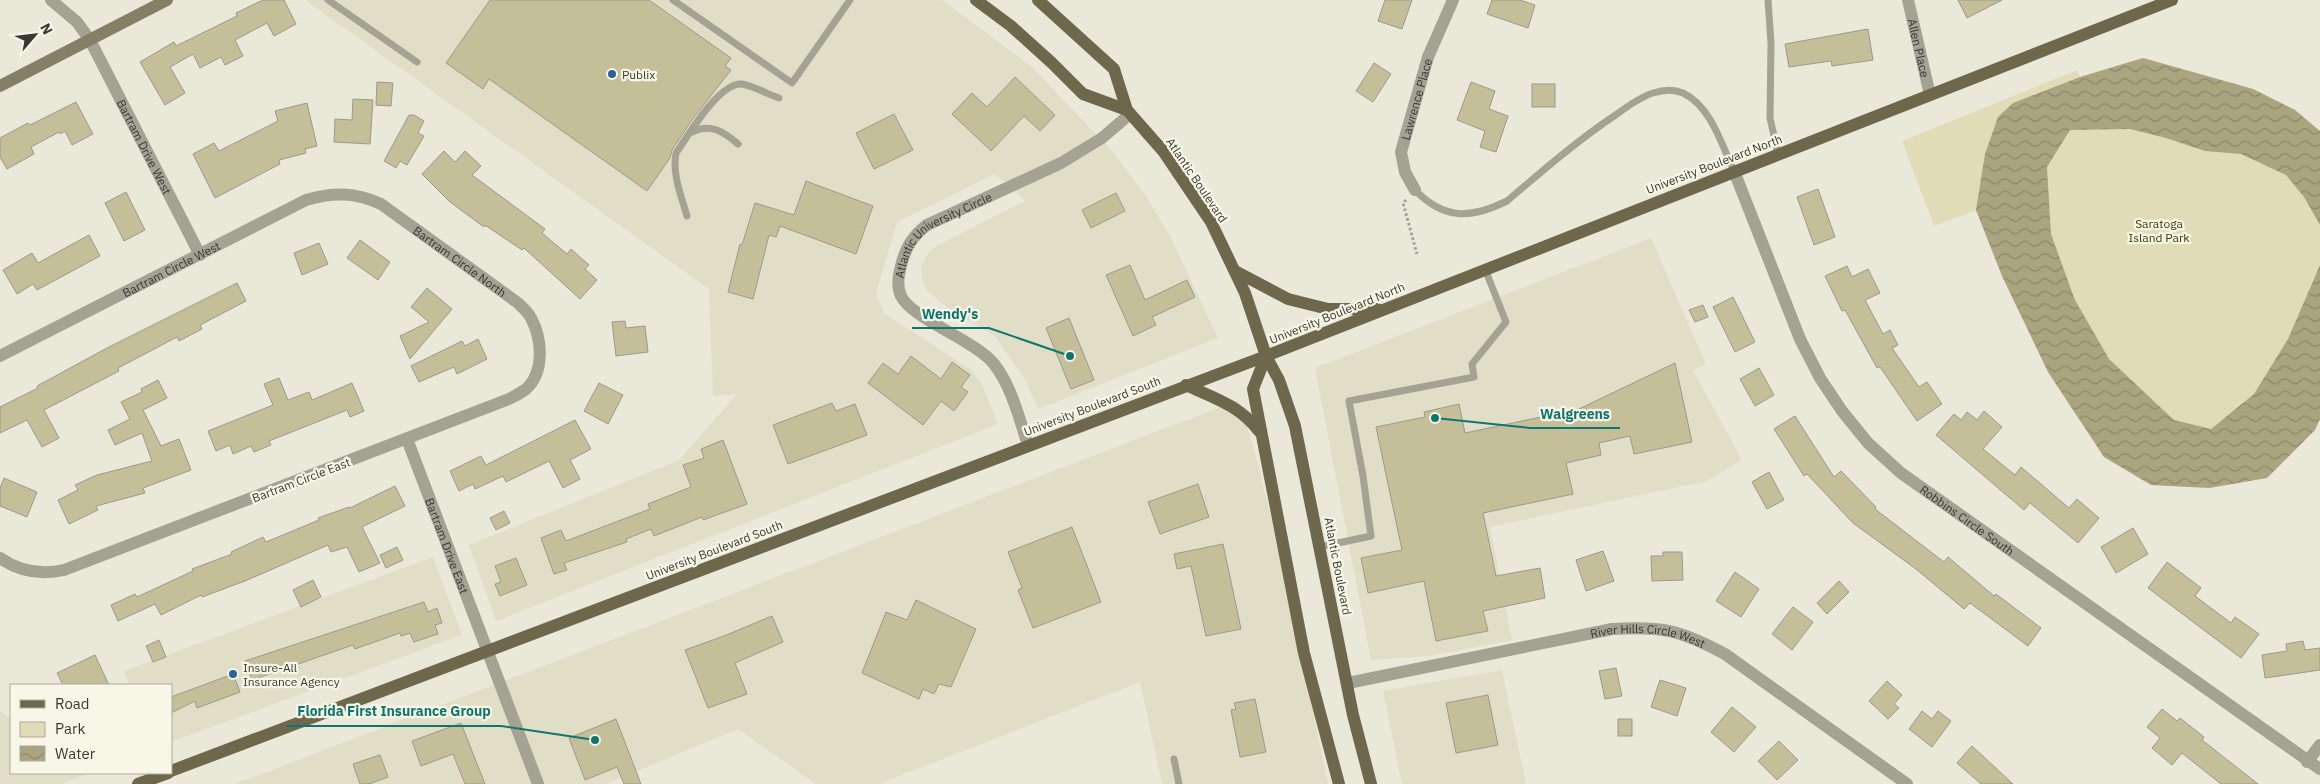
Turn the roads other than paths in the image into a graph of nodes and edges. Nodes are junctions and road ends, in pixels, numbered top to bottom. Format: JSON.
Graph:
{"nodes":[{"id":1,"x":51,"y":0,"type":"edge"},
{"id":2,"x":167,"y":0,"type":"edge"},
{"id":3,"x":328,"y":0,"type":"edge"},
{"id":4,"x":673,"y":0,"type":"edge"},
{"id":5,"x":850,"y":0,"type":"edge"},
{"id":6,"x":976,"y":0,"type":"edge"},
{"id":7,"x":1038,"y":0,"type":"edge"},
{"id":8,"x":1453,"y":0,"type":"edge"},
{"id":9,"x":1768,"y":0,"type":"edge"},
{"id":10,"x":1908,"y":0,"type":"edge"},
{"id":11,"x":2172,"y":0,"type":"edge"},
{"id":12,"x":90,"y":40,"type":"junction"},
{"id":13,"x":417,"y":62,"type":"dead end"},
{"id":14,"x":0,"y":86,"type":"edge"},
{"id":15,"x":1930,"y":95,"type":"junction"},
{"id":16,"x":779,"y":98,"type":"dead end"},
{"id":17,"x":1128,"y":112,"type":"junction"},
{"id":18,"x":691,"y":132,"type":"junction"},
{"id":19,"x":738,"y":144,"type":"dead end"},
{"id":20,"x":1778,"y":154,"type":"junction"},
{"id":21,"x":1734,"y":171,"type":"junction"},
{"id":22,"x":1414,"y":190,"type":"joint"},
{"id":23,"x":347,"y":194,"type":"joint"},
{"id":24,"x":687,"y":216,"type":"dead end"},
{"id":25,"x":200,"y":255,"type":"junction"},
{"id":26,"x":1485,"y":269,"type":"junction"},
{"id":27,"x":1235,"y":271,"type":"junction"},
{"id":28,"x":1384,"y":309,"type":"junction"},
{"id":29,"x":0,"y":356,"type":"edge"},
{"id":30,"x":540,"y":356,"type":"joint"},
{"id":31,"x":1266,"y":356,"type":"junction"},
{"id":32,"x":1186,"y":385,"type":"junction"},
{"id":33,"x":1261,"y":433,"type":"junction"},
{"id":34,"x":407,"y":439,"type":"junction"},
{"id":35,"x":1028,"y":445,"type":"junction"},
{"id":36,"x":1319,"y":547,"type":"junction"},
{"id":37,"x":0,"y":558,"type":"edge"},
{"id":38,"x":487,"y":651,"type":"junction"},
{"id":39,"x":1348,"y":683,"type":"junction"},
{"id":40,"x":2320,"y":745,"type":"edge"},
{"id":41,"x":1174,"y":759,"type":"dead end"},
{"id":42,"x":2307,"y":762,"type":"junction"},
{"id":43,"x":2320,"y":770,"type":"edge"},
{"id":44,"x":172,"y":771,"type":"edge"},
{"id":45,"x":165,"y":774,"type":"edge"},
{"id":46,"x":138,"y":784,"type":"edge"},
{"id":47,"x":538,"y":784,"type":"edge"},
{"id":48,"x":1179,"y":784,"type":"edge"},
{"id":49,"x":1339,"y":784,"type":"edge"},
{"id":50,"x":1371,"y":784,"type":"edge"},
{"id":51,"x":1907,"y":784,"type":"edge"}],
"edges":[{"from":1,"to":12,"type":"street","name":"Bartram Drive West"},
{"from":2,"to":12,"type":"street"},
{"from":3,"to":13,"type":"lane"},
{"from":4,"to":5,"type":"lane"},
{"from":6,"to":17,"type":"main road","name":"Atlantic Boulevard"},
{"from":7,"to":17,"type":"main road","name":"Atlantic Boulevard"},
{"from":8,"to":22,"type":"street","name":"Lawrence Place"},
{"from":9,"to":20,"type":"lane"},
{"from":10,"to":15,"type":"street","name":"Allen Place"},
{"from":11,"to":15,"type":"main road","name":"University Boulevard North"},
{"from":12,"to":14,"type":"street"},
{"from":12,"to":25,"type":"street","name":"Bartram Drive West"},
{"from":15,"to":20,"type":"main road","name":"University Boulevard North"},
{"from":16,"to":18,"type":"lane"},
{"from":17,"to":27,"type":"main road","name":"Atlantic Boulevard"},
{"from":17,"to":35,"type":"street","name":"Atlantic University Circle"},
{"from":18,"to":19,"type":"lane"},
{"from":18,"to":24,"type":"lane"},
{"from":20,"to":21,"type":"main road","name":"University Boulevard North"},
{"from":21,"to":22,"type":"lane"},
{"from":21,"to":26,"type":"main road","name":"University Boulevard North"},
{"from":21,"to":42,"type":"street","name":"Robbins Circle South"},
{"from":23,"to":25,"type":"street","name":"Bartram Circle West"},
{"from":23,"to":30,"type":"street","name":"Bartram Circle North"},
{"from":25,"to":29,"type":"street","name":"Bartram Circle West"},
{"from":26,"to":28,"type":"main road","name":"University Boulevard North"},
{"from":26,"to":36,"type":"lane"},
{"from":27,"to":28,"type":"main road"},
{"from":27,"to":31,"type":"main road","name":"Atlantic Boulevard"},
{"from":28,"to":31,"type":"main road","name":"University Boulevard North"},
{"from":30,"to":34,"type":"street","name":"Bartram Circle East"},
{"from":31,"to":32,"type":"main road","name":"University Boulevard South"},
{"from":31,"to":33,"type":"main road"},
{"from":31,"to":36,"type":"main road","name":"Atlantic Boulevard"},
{"from":32,"to":33,"type":"main road"},
{"from":32,"to":35,"type":"main road","name":"University Boulevard South"},
{"from":33,"to":49,"type":"main road"},
{"from":34,"to":37,"type":"street","name":"Bartram Circle East"},
{"from":34,"to":38,"type":"street","name":"Bartram Drive East"},
{"from":35,"to":38,"type":"main road","name":"University Boulevard South"},
{"from":36,"to":39,"type":"main road","name":"Atlantic Boulevard"},
{"from":38,"to":44,"type":"main road","name":"University Boulevard South"},
{"from":38,"to":47,"type":"street","name":"Bartram Drive East"},
{"from":39,"to":50,"type":"main road","name":"Atlantic Boulevard"},
{"from":39,"to":51,"type":"street","name":"River Hills Circle West"},
{"from":40,"to":42,"type":"street"},
{"from":41,"to":48,"type":"lane"},
{"from":42,"to":43,"type":"street","name":"Robbins Circle South"},
{"from":45,"to":46,"type":"main road"}]}
